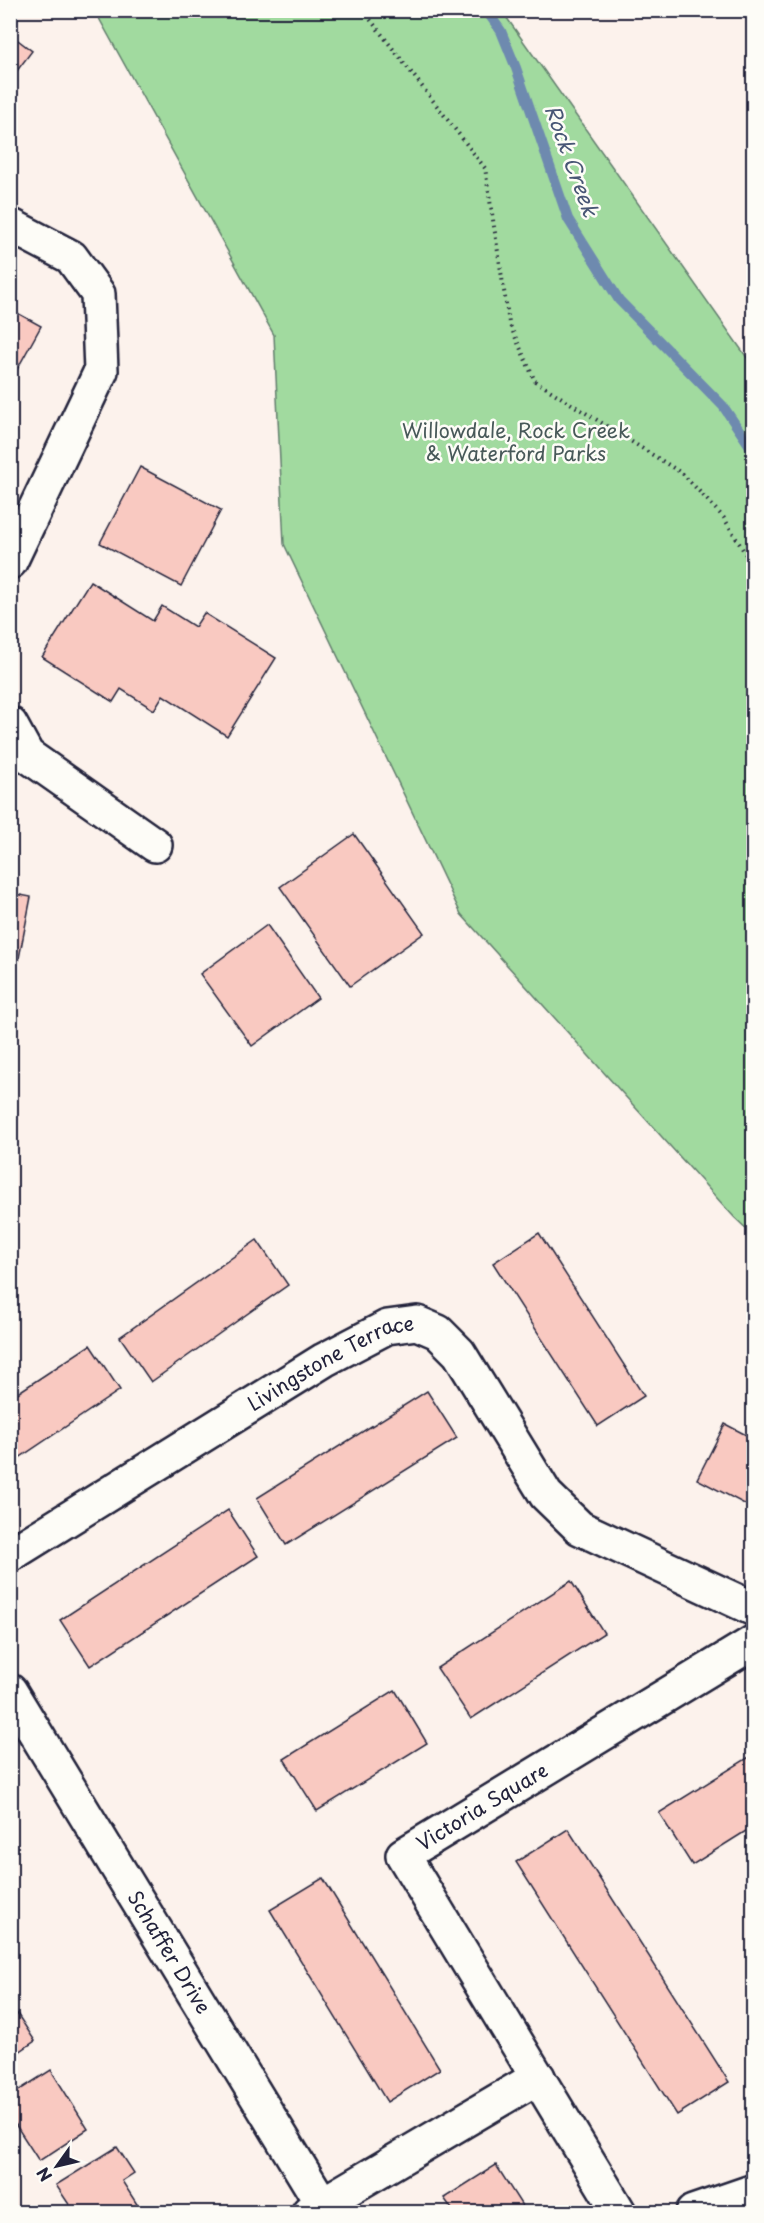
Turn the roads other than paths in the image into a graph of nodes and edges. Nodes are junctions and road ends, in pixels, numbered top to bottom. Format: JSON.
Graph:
{"nodes":[{"id":1,"x":10,"y":225,"type":"edge"},
{"id":2,"x":10,"y":562,"type":"edge"},
{"id":3,"x":10,"y":724,"type":"edge"},
{"id":4,"x":155,"y":845,"type":"dead end"},
{"id":5,"x":10,"y":1555,"type":"edge"},
{"id":6,"x":753,"y":1609,"type":"edge"},
{"id":7,"x":753,"y":1642,"type":"edge"},
{"id":8,"x":10,"y":1691,"type":"edge"},
{"id":9,"x":538,"y":2077,"type":"junction"},
{"id":10,"x":753,"y":2191,"type":"edge"},
{"id":11,"x":319,"y":2210,"type":"edge"},
{"id":12,"x":619,"y":2212,"type":"edge"},
{"id":13,"x":693,"y":2212,"type":"edge"}],
"edges":[{"from":1,"to":2,"type":"street"},
{"from":3,"to":4,"type":"street"},
{"from":5,"to":6,"type":"street","name":"Livingstone Terrace"},
{"from":7,"to":9,"type":"street","name":"Victoria Square"},
{"from":8,"to":11,"type":"street","name":"Schaffer Drive"},
{"from":9,"to":11,"type":"street"},
{"from":9,"to":12,"type":"street","name":"Victoria Square"},
{"from":10,"to":13,"type":"street"}]}
